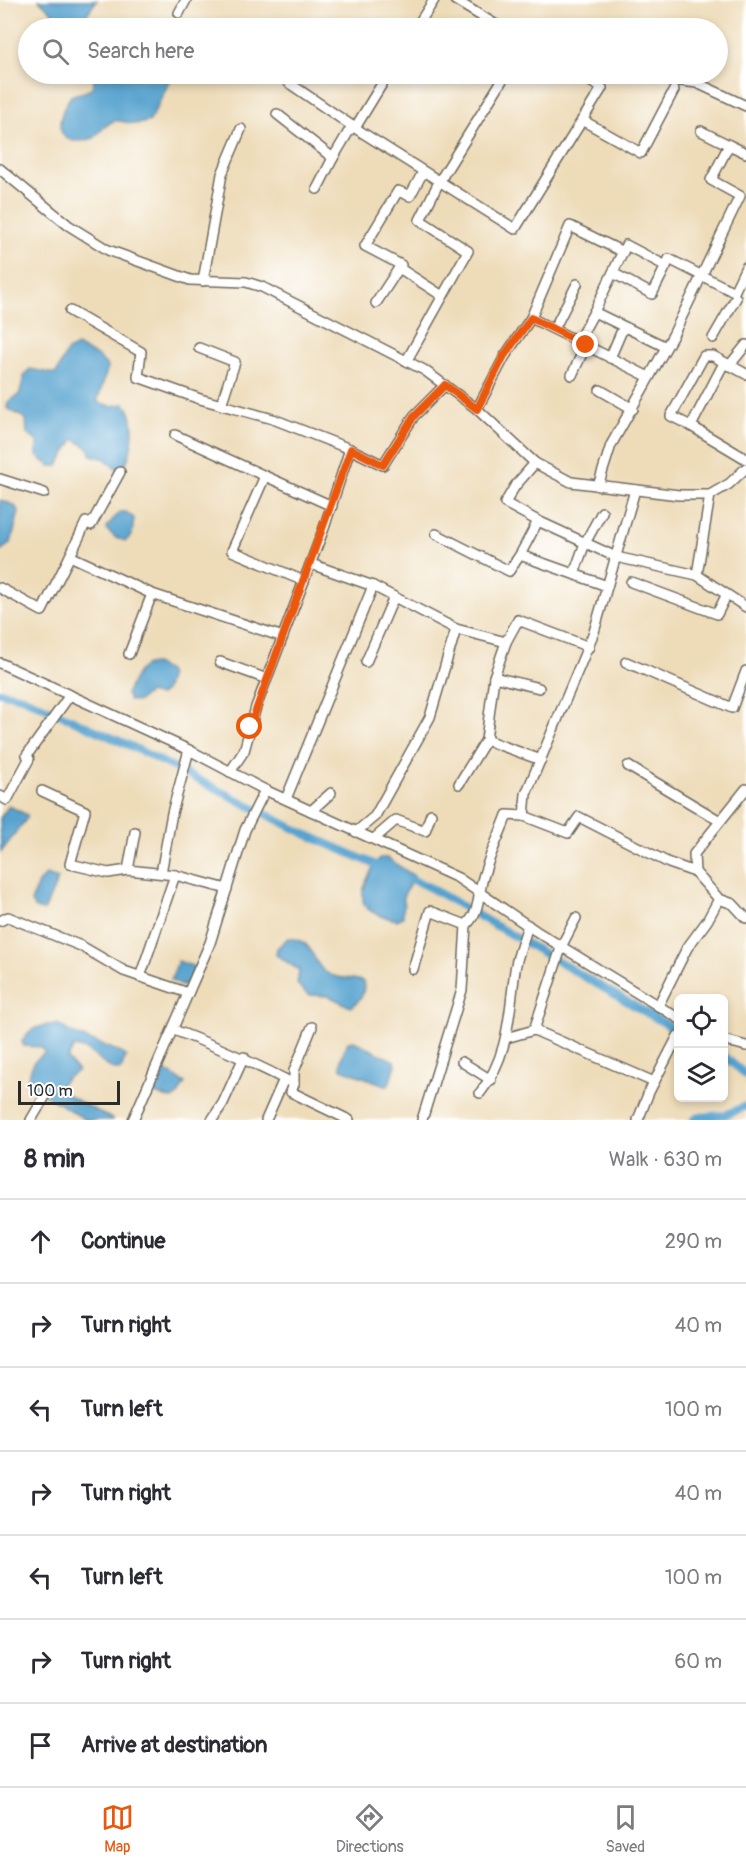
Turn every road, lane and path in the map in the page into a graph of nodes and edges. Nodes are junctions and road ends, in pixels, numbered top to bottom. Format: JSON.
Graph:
{"nodes":[{"id":1,"x":186,"y":0,"type":"edge"},
{"id":2,"x":434,"y":0,"type":"edge"},
{"id":3,"x":455,"y":0,"type":"edge"},
{"id":4,"x":179,"y":14,"type":"dead end"},
{"id":5,"x":422,"y":18,"type":"edge"},
{"id":6,"x":485,"y":18,"type":"edge"},
{"id":7,"x":290,"y":84,"type":"edge"},
{"id":8,"x":381,"y":84,"type":"edge"},
{"id":9,"x":500,"y":84,"type":"edge"},
{"id":10,"x":595,"y":84,"type":"edge"},
{"id":11,"x":685,"y":84,"type":"edge"},
{"id":12,"x":699,"y":84,"type":"edge"},
{"id":13,"x":746,"y":106,"type":"edge"},
{"id":14,"x":277,"y":114,"type":"dead end"},
{"id":15,"x":582,"y":120,"type":"junction"},
{"id":16,"x":353,"y":127,"type":"junction"},
{"id":17,"x":241,"y":129,"type":"dead end"},
{"id":18,"x":701,"y":131,"type":"dead end"},
{"id":19,"x":729,"y":145,"type":"junction"},
{"id":20,"x":746,"y":153,"type":"edge"},
{"id":21,"x":333,"y":158,"type":"junction"},
{"id":22,"x":0,"y":170,"type":"edge"},
{"id":23,"x":423,"y":172,"type":"junction"},
{"id":24,"x":439,"y":182,"type":"junction"},
{"id":25,"x":317,"y":189,"type":"dead end"},
{"id":26,"x":623,"y":252,"type":"junction"},
{"id":27,"x":666,"y":266,"type":"junction"},
{"id":28,"x":746,"y":267,"type":"edge"},
{"id":29,"x":399,"y":268,"type":"junction"},
{"id":30,"x":613,"y":273,"type":"junction"},
{"id":31,"x":702,"y":274,"type":"junction"},
{"id":32,"x":203,"y":281,"type":"junction"},
{"id":33,"x":577,"y":284,"type":"dead end"},
{"id":34,"x":441,"y":295,"type":"junction"},
{"id":35,"x":735,"y":295,"type":"junction"},
{"id":36,"x":376,"y":303,"type":"dead end"},
{"id":37,"x":746,"y":303,"type":"edge"},
{"id":38,"x":70,"y":311,"type":"dead end"},
{"id":39,"x":594,"y":312,"type":"junction"},
{"id":40,"x":531,"y":318,"type":"junction"},
{"id":41,"x":623,"y":328,"type":"junction"},
{"id":42,"x":554,"y":329,"type":"junction"},
{"id":43,"x":713,"y":338,"type":"dead end"},
{"id":44,"x":582,"y":343,"type":"junction"},
{"id":45,"x":746,"y":345,"type":"edge"},
{"id":46,"x":666,"y":346,"type":"junction"},
{"id":47,"x":199,"y":348,"type":"dead end"},
{"id":48,"x":610,"y":358,"type":"junction"},
{"id":49,"x":406,"y":360,"type":"junction"},
{"id":50,"x":727,"y":364,"type":"junction"},
{"id":51,"x":746,"y":374,"type":"edge"},
{"id":52,"x":572,"y":375,"type":"dead end"},
{"id":53,"x":649,"y":377,"type":"junction"},
{"id":54,"x":445,"y":385,"type":"junction"},
{"id":55,"x":600,"y":390,"type":"dead end"},
{"id":56,"x":221,"y":405,"type":"junction"},
{"id":57,"x":477,"y":409,"type":"junction"},
{"id":58,"x":633,"y":409,"type":"junction"},
{"id":59,"x":691,"y":426,"type":"junction"},
{"id":60,"x":175,"y":435,"type":"dead end"},
{"id":61,"x":351,"y":449,"type":"junction"},
{"id":62,"x":746,"y":459,"type":"edge"},
{"id":63,"x":535,"y":464,"type":"junction"},
{"id":64,"x":746,"y":468,"type":"edge"},
{"id":65,"x":120,"y":472,"type":"dead end"},
{"id":66,"x":265,"y":476,"type":"junction"},
{"id":67,"x":0,"y":479,"type":"edge"},
{"id":68,"x":598,"y":486,"type":"junction"},
{"id":69,"x":634,"y":490,"type":"junction"},
{"id":70,"x":44,"y":493,"type":"dead end"},
{"id":71,"x":710,"y":495,"type":"junction"},
{"id":72,"x":332,"y":506,"type":"junction"},
{"id":73,"x":602,"y":512,"type":"dead end"},
{"id":74,"x":538,"y":521,"type":"junction"},
{"id":75,"x":435,"y":534,"type":"dead end"},
{"id":76,"x":585,"y":543,"type":"junction"},
{"id":77,"x":520,"y":555,"type":"junction"},
{"id":78,"x":69,"y":556,"type":"junction"},
{"id":79,"x":616,"y":557,"type":"junction"},
{"id":80,"x":310,"y":564,"type":"junction"},
{"id":81,"x":574,"y":574,"type":"junction"},
{"id":82,"x":697,"y":575,"type":"junction"},
{"id":83,"x":304,"y":581,"type":"junction"},
{"id":84,"x":631,"y":582,"type":"dead end"},
{"id":85,"x":373,"y":586,"type":"junction"},
{"id":86,"x":607,"y":586,"type":"junction"},
{"id":87,"x":0,"y":588,"type":"edge"},
{"id":88,"x":152,"y":594,"type":"junction"},
{"id":89,"x":726,"y":596,"type":"junction"},
{"id":90,"x":394,"y":597,"type":"junction"},
{"id":91,"x":746,"y":607,"type":"edge"},
{"id":92,"x":456,"y":629,"type":"junction"},
{"id":93,"x":283,"y":637,"type":"junction"},
{"id":94,"x":506,"y":642,"type":"junction"},
{"id":95,"x":589,"y":647,"type":"junction"},
{"id":96,"x":129,"y":654,"type":"dead end"},
{"id":97,"x":220,"y":662,"type":"dead end"},
{"id":98,"x":366,"y":662,"type":"dead end"},
{"id":99,"x":626,"y":662,"type":"dead end"},
{"id":100,"x":0,"y":663,"type":"edge"},
{"id":101,"x":746,"y":671,"type":"edge"},
{"id":102,"x":494,"y":677,"type":"junction"},
{"id":103,"x":267,"y":679,"type":"junction"},
{"id":104,"x":539,"y":688,"type":"dead end"},
{"id":105,"x":68,"y":698,"type":"junction"},
{"id":106,"x":486,"y":740,"type":"junction"},
{"id":107,"x":188,"y":754,"type":"junction"},
{"id":108,"x":541,"y":760,"type":"junction"},
{"id":109,"x":628,"y":765,"type":"dead end"},
{"id":110,"x":230,"y":772,"type":"junction"},
{"id":111,"x":459,"y":784,"type":"dead end"},
{"id":112,"x":42,"y":791,"type":"dead end"},
{"id":113,"x":331,"y":793,"type":"dead end"},
{"id":114,"x":745,"y":793,"type":"edge"},
{"id":115,"x":263,"y":794,"type":"junction"},
{"id":116,"x":0,"y":796,"type":"edge"},
{"id":117,"x":286,"y":800,"type":"junction"},
{"id":118,"x":311,"y":812,"type":"junction"},
{"id":119,"x":431,"y":814,"type":"dead end"},
{"id":120,"x":524,"y":816,"type":"junction"},
{"id":121,"x":720,"y":821,"type":"junction"},
{"id":122,"x":135,"y":832,"type":"dead end"},
{"id":123,"x":356,"y":832,"type":"junction"},
{"id":124,"x":375,"y":838,"type":"junction"},
{"id":125,"x":128,"y":870,"type":"junction"},
{"id":126,"x":695,"y":872,"type":"junction"},
{"id":127,"x":161,"y":873,"type":"junction"},
{"id":128,"x":176,"y":875,"type":"junction"},
{"id":129,"x":227,"y":889,"type":"junction"},
{"id":130,"x":481,"y":892,"type":"junction"},
{"id":131,"x":719,"y":899,"type":"junction"},
{"id":132,"x":576,"y":918,"type":"dead end"},
{"id":133,"x":746,"y":918,"type":"edge"},
{"id":134,"x":0,"y":921,"type":"edge"},
{"id":135,"x":468,"y":923,"type":"junction"},
{"id":136,"x":526,"y":930,"type":"junction"},
{"id":137,"x":562,"y":948,"type":"junction"},
{"id":138,"x":412,"y":969,"type":"dead end"},
{"id":139,"x":140,"y":977,"type":"junction"},
{"id":140,"x":188,"y":993,"type":"junction"},
{"id":141,"x":658,"y":1006,"type":"junction"},
{"id":142,"x":674,"y":1016,"type":"edge"},
{"id":143,"x":312,"y":1027,"type":"dead end"},
{"id":144,"x":174,"y":1030,"type":"junction"},
{"id":145,"x":534,"y":1030,"type":"junction"},
{"id":146,"x":506,"y":1038,"type":"junction"},
{"id":147,"x":728,"y":1041,"type":"edge"},
{"id":148,"x":674,"y":1044,"type":"edge"},
{"id":149,"x":746,"y":1046,"type":"edge"},
{"id":150,"x":244,"y":1058,"type":"junction"},
{"id":151,"x":462,"y":1062,"type":"dead end"},
{"id":152,"x":284,"y":1078,"type":"junction"},
{"id":153,"x":491,"y":1080,"type":"junction"},
{"id":154,"x":654,"y":1082,"type":"junction"},
{"id":155,"x":294,"y":1084,"type":"junction"},
{"id":156,"x":480,"y":1093,"type":"dead end"},
{"id":157,"x":44,"y":1098,"type":"dead end"},
{"id":158,"x":31,"y":1120,"type":"edge"},
{"id":159,"x":133,"y":1120,"type":"edge"},
{"id":160,"x":212,"y":1120,"type":"edge"},
{"id":161,"x":266,"y":1120,"type":"edge"},
{"id":162,"x":349,"y":1120,"type":"edge"},
{"id":163,"x":422,"y":1120,"type":"edge"},
{"id":164,"x":638,"y":1120,"type":"edge"}],
"edges":[{"from":1,"to":4,"type":"street"},
{"from":2,"to":5,"type":"street"},
{"from":3,"to":6,"type":"street"},
{"from":7,"to":16,"type":"street"},
{"from":8,"to":16,"type":"street"},
{"from":9,"to":24,"type":"street"},
{"from":10,"to":15,"type":"street"},
{"from":11,"to":15,"type":"street"},
{"from":12,"to":13,"type":"street"},
{"from":14,"to":21,"type":"street"},
{"from":15,"to":24,"type":"street"},
{"from":16,"to":21,"type":"street"},
{"from":16,"to":23,"type":"street"},
{"from":17,"to":32,"type":"street"},
{"from":18,"to":19,"type":"street"},
{"from":19,"to":20,"type":"street"},
{"from":19,"to":31,"type":"street"},
{"from":21,"to":25,"type":"street"},
{"from":22,"to":32,"type":"street"},
{"from":23,"to":24,"type":"street"},
{"from":23,"to":29,"type":"street"},
{"from":24,"to":34,"type":"street"},
{"from":26,"to":27,"type":"street"},
{"from":26,"to":30,"type":"street"},
{"from":26,"to":40,"type":"street"},
{"from":27,"to":30,"type":"street"},
{"from":27,"to":31,"type":"street"},
{"from":28,"to":35,"type":"street"},
{"from":29,"to":34,"type":"street"},
{"from":29,"to":36,"type":"street"},
{"from":30,"to":39,"type":"street"},
{"from":31,"to":35,"type":"street"},
{"from":31,"to":46,"type":"street"},
{"from":32,"to":49,"type":"street"},
{"from":33,"to":42,"type":"street"},
{"from":34,"to":49,"type":"street"},
{"from":35,"to":37,"type":"street"},
{"from":35,"to":43,"type":"street"},
{"from":38,"to":56,"type":"street"},
{"from":39,"to":41,"type":"street"},
{"from":39,"to":44,"type":"street"},
{"from":40,"to":42,"type":"street"},
{"from":40,"to":57,"type":"street"},
{"from":41,"to":46,"type":"street"},
{"from":41,"to":48,"type":"street"},
{"from":42,"to":44,"type":"street"},
{"from":44,"to":48,"type":"street"},
{"from":44,"to":52,"type":"street"},
{"from":45,"to":50,"type":"street"},
{"from":46,"to":53,"type":"street"},
{"from":47,"to":56,"type":"street"},
{"from":48,"to":53,"type":"street"},
{"from":49,"to":54,"type":"street"},
{"from":50,"to":51,"type":"street"},
{"from":50,"to":59,"type":"street"},
{"from":50,"to":59,"type":"street"},
{"from":53,"to":58,"type":"street"},
{"from":54,"to":57,"type":"street"},
{"from":54,"to":61,"type":"street"},
{"from":55,"to":58,"type":"street"},
{"from":56,"to":61,"type":"street"},
{"from":57,"to":63,"type":"street"},
{"from":58,"to":68,"type":"street"},
{"from":59,"to":62,"type":"street"},
{"from":60,"to":66,"type":"street"},
{"from":61,"to":72,"type":"street"},
{"from":63,"to":68,"type":"street"},
{"from":63,"to":74,"type":"street"},
{"from":64,"to":71,"type":"street"},
{"from":65,"to":78,"type":"street"},
{"from":66,"to":72,"type":"street"},
{"from":66,"to":83,"type":"street"},
{"from":67,"to":70,"type":"street"},
{"from":68,"to":69,"type":"street"},
{"from":69,"to":71,"type":"street"},
{"from":69,"to":79,"type":"street"},
{"from":71,"to":82,"type":"street"},
{"from":72,"to":80,"type":"street"},
{"from":73,"to":76,"type":"street"},
{"from":74,"to":76,"type":"street"},
{"from":74,"to":77,"type":"street"},
{"from":75,"to":77,"type":"street"},
{"from":76,"to":79,"type":"street"},
{"from":76,"to":81,"type":"street"},
{"from":77,"to":81,"type":"street"},
{"from":78,"to":87,"type":"street"},
{"from":78,"to":88,"type":"street"},
{"from":79,"to":82,"type":"street"},
{"from":79,"to":86,"type":"street"},
{"from":80,"to":83,"type":"street"},
{"from":80,"to":85,"type":"street"},
{"from":81,"to":86,"type":"street"},
{"from":82,"to":89,"type":"street"},
{"from":83,"to":93,"type":"street"},
{"from":84,"to":89,"type":"street"},
{"from":85,"to":90,"type":"street"},
{"from":85,"to":117,"type":"street"},
{"from":86,"to":95,"type":"street"},
{"from":88,"to":93,"type":"street"},
{"from":88,"to":96,"type":"street"},
{"from":89,"to":91,"type":"street"},
{"from":90,"to":92,"type":"street"},
{"from":90,"to":98,"type":"street"},
{"from":92,"to":94,"type":"street"},
{"from":92,"to":123,"type":"street"},
{"from":93,"to":103,"type":"street"},
{"from":94,"to":95,"type":"street"},
{"from":94,"to":102,"type":"street"},
{"from":95,"to":108,"type":"street"},
{"from":97,"to":103,"type":"street"},
{"from":99,"to":101,"type":"street"},
{"from":100,"to":105,"type":"street"},
{"from":102,"to":104,"type":"street"},
{"from":102,"to":106,"type":"street"},
{"from":103,"to":110,"type":"street"},
{"from":105,"to":107,"type":"street"},
{"from":105,"to":116,"type":"street"},
{"from":106,"to":108,"type":"street"},
{"from":106,"to":111,"type":"street"},
{"from":107,"to":110,"type":"street"},
{"from":107,"to":127,"type":"street"},
{"from":108,"to":120,"type":"street"},
{"from":109,"to":121,"type":"street"},
{"from":110,"to":115,"type":"street"},
{"from":112,"to":125,"type":"street"},
{"from":113,"to":118,"type":"street"},
{"from":114,"to":121,"type":"street"},
{"from":115,"to":117,"type":"street"},
{"from":115,"to":129,"type":"street"},
{"from":117,"to":118,"type":"street"},
{"from":118,"to":123,"type":"street"},
{"from":119,"to":124,"type":"street"},
{"from":120,"to":126,"type":"street"},
{"from":120,"to":130,"type":"street"},
{"from":121,"to":126,"type":"street"},
{"from":122,"to":125,"type":"street"},
{"from":123,"to":124,"type":"street"},
{"from":124,"to":130,"type":"street"},
{"from":125,"to":127,"type":"street"},
{"from":126,"to":131,"type":"street"},
{"from":127,"to":128,"type":"street"},
{"from":128,"to":129,"type":"street"},
{"from":128,"to":139,"type":"street"},
{"from":129,"to":140,"type":"street"},
{"from":130,"to":135,"type":"street"},
{"from":130,"to":136,"type":"street"},
{"from":131,"to":133,"type":"street"},
{"from":131,"to":141,"type":"street"},
{"from":132,"to":137,"type":"street"},
{"from":134,"to":139,"type":"street"},
{"from":135,"to":138,"type":"street"},
{"from":135,"to":163,"type":"street"},
{"from":136,"to":137,"type":"street"},
{"from":136,"to":146,"type":"street"},
{"from":137,"to":141,"type":"street"},
{"from":137,"to":145,"type":"street"},
{"from":139,"to":140,"type":"street"},
{"from":140,"to":144,"type":"street"},
{"from":141,"to":142,"type":"street"},
{"from":143,"to":155,"type":"street"},
{"from":144,"to":150,"type":"street"},
{"from":144,"to":159,"type":"street"},
{"from":145,"to":146,"type":"street"},
{"from":145,"to":154,"type":"street"},
{"from":146,"to":153,"type":"street"},
{"from":147,"to":149,"type":"street"},
{"from":148,"to":154,"type":"street"},
{"from":150,"to":152,"type":"street"},
{"from":150,"to":160,"type":"street"},
{"from":151,"to":153,"type":"street"},
{"from":152,"to":155,"type":"street"},
{"from":152,"to":161,"type":"street"},
{"from":153,"to":156,"type":"street"},
{"from":154,"to":164,"type":"street"},
{"from":155,"to":162,"type":"street"},
{"from":157,"to":158,"type":"street"}]}
